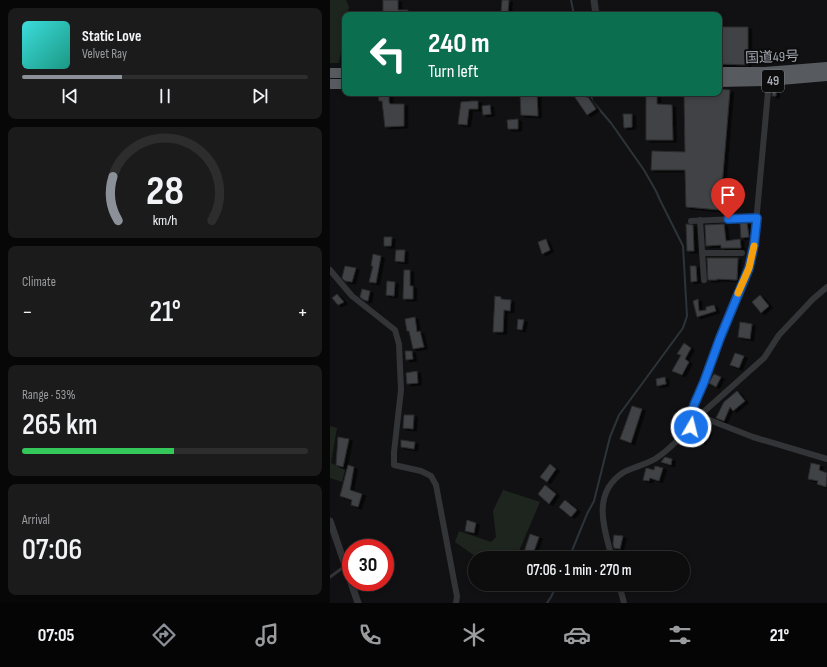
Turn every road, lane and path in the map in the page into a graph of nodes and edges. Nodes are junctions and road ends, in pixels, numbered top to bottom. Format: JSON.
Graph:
{"nodes":[{"id":1,"x":594,"y":0,"type":"edge"},
{"id":2,"x":596,"y":12,"type":"edge"},
{"id":3,"x":827,"y":68,"type":"edge"},
{"id":4,"x":722,"y":72,"type":"edge"},
{"id":5,"x":330,"y":73,"type":"edge"},
{"id":6,"x":342,"y":73,"type":"edge"},
{"id":7,"x":827,"y":76,"type":"edge"},
{"id":8,"x":769,"y":81,"type":"junction"},
{"id":9,"x":722,"y":82,"type":"edge"},
{"id":10,"x":330,"y":84,"type":"edge"},
{"id":11,"x":342,"y":84,"type":"edge"},
{"id":12,"x":757,"y":218,"type":"junction"},
{"id":13,"x":700,"y":220,"type":"junction"},
{"id":14,"x":691,"y":221,"type":"dead end"},
{"id":15,"x":702,"y":253,"type":"junction"},
{"id":16,"x":742,"y":253,"type":"dead end"},
{"id":17,"x":330,"y":270,"type":"edge"},
{"id":18,"x":704,"y":280,"type":"dead end"},
{"id":19,"x":827,"y":288,"type":"edge"},
{"id":20,"x":699,"y":416,"type":"junction"},
{"id":21,"x":691,"y":427,"type":"junction"},
{"id":22,"x":827,"y":459,"type":"edge"},
{"id":23,"x":330,"y":521,"type":"edge"},
{"id":24,"x":610,"y":551,"type":"edge"},
{"id":25,"x":342,"y":555,"type":"edge"},
{"id":26,"x":342,"y":569,"type":"edge"},
{"id":27,"x":330,"y":577,"type":"edge"},
{"id":28,"x":354,"y":591,"type":"edge"},
{"id":29,"x":621,"y":591,"type":"edge"},
{"id":30,"x":358,"y":603,"type":"edge"},
{"id":31,"x":456,"y":603,"type":"edge"},
{"id":32,"x":624,"y":603,"type":"edge"}],
"edges":[{"from":1,"to":2,"type":"street"},
{"from":3,"to":4,"type":"highway","name":"国道49号","number":"49"},
{"from":5,"to":6,"type":"highway"},
{"from":7,"to":8,"type":"highway","name":"国道49号","number":"49"},
{"from":8,"to":9,"type":"highway","name":"国道49号","number":"49"},
{"from":8,"to":12,"type":"street"},
{"from":10,"to":11,"type":"highway"},
{"from":12,"to":13,"type":"street"},
{"from":12,"to":21,"type":"street"},
{"from":13,"to":14,"type":"street"},
{"from":13,"to":15,"type":"street"},
{"from":15,"to":16,"type":"street"},
{"from":15,"to":18,"type":"street"},
{"from":17,"to":31,"type":"street"},
{"from":19,"to":20,"type":"street"},
{"from":20,"to":21,"type":"street"},
{"from":20,"to":22,"type":"street"},
{"from":21,"to":24,"type":"street"},
{"from":23,"to":25,"type":"street"},
{"from":26,"to":27,"type":"lane"},
{"from":28,"to":30,"type":"street"},
{"from":29,"to":32,"type":"street"}]}
